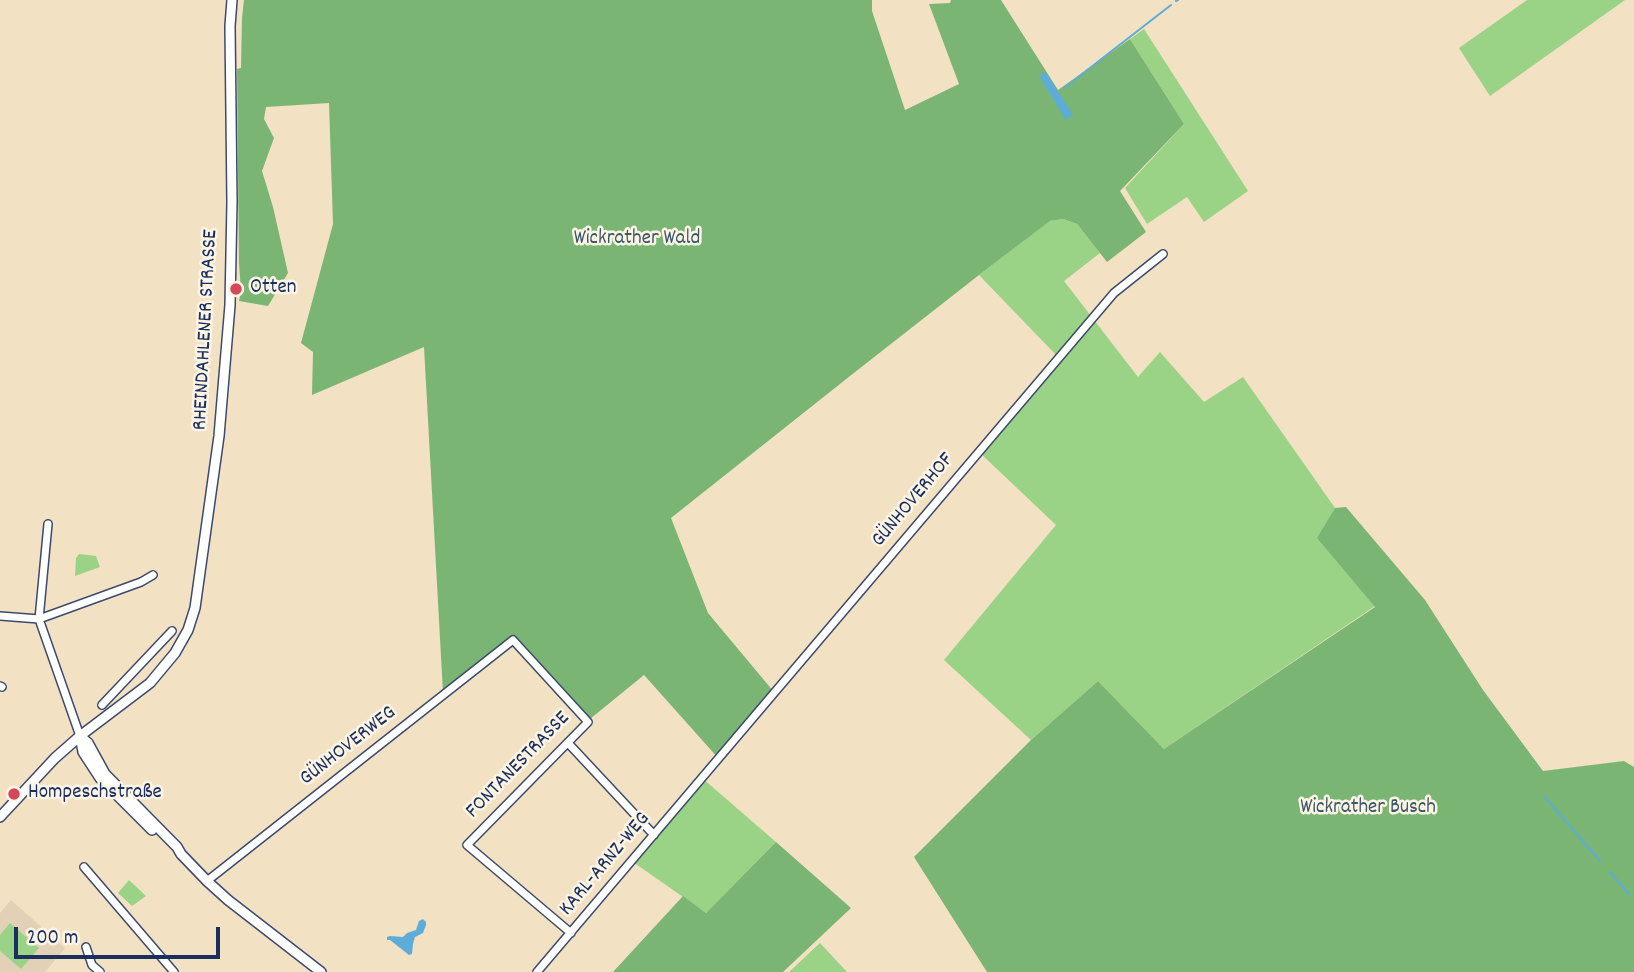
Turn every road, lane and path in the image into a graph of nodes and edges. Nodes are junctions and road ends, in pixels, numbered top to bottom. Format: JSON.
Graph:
{"nodes":[{"id":1,"x":232,"y":0,"type":"edge"},
{"id":2,"x":1163,"y":254,"type":"dead end"},
{"id":3,"x":48,"y":524,"type":"dead end"},
{"id":4,"x":153,"y":575,"type":"dead end"},
{"id":5,"x":0,"y":616,"type":"edge"},
{"id":6,"x":39,"y":619,"type":"junction"},
{"id":7,"x":172,"y":631,"type":"dead end"},
{"id":8,"x":513,"y":640,"type":"joint"},
{"id":9,"x":160,"y":643,"type":"junction"},
{"id":10,"x":174,"y":655,"type":"junction"},
{"id":11,"x":102,"y":705,"type":"dead end"},
{"id":12,"x":80,"y":736,"type":"junction"},
{"id":13,"x":568,"y":743,"type":"junction"},
{"id":14,"x":701,"y":779,"type":"joint"},
{"id":15,"x":0,"y":817,"type":"edge"},
{"id":16,"x":654,"y":835,"type":"junction"},
{"id":17,"x":84,"y":867,"type":"dead end"},
{"id":18,"x":207,"y":881,"type":"junction"},
{"id":19,"x":571,"y":933,"type":"junction"},
{"id":20,"x":86,"y":947,"type":"dead end"},
{"id":21,"x":100,"y":972,"type":"edge"},
{"id":22,"x":174,"y":972,"type":"edge"},
{"id":23,"x":321,"y":972,"type":"edge"},
{"id":24,"x":537,"y":972,"type":"edge"}],
"edges":[{"from":1,"to":10,"type":"main road","name":"RHEINDAHLENER STRASSE"},
{"from":2,"to":14,"type":"street","name":"GÜNHOVERHOF"},
{"from":3,"to":6,"type":"street"},
{"from":4,"to":6,"type":"street"},
{"from":5,"to":6,"type":"street"},
{"from":6,"to":12,"type":"street"},
{"from":7,"to":9,"type":"street"},
{"from":8,"to":13,"type":"street","name":"FONTANESTRASSE"},
{"from":8,"to":18,"type":"street","name":"GÜNHOVERWEG"},
{"from":9,"to":10,"type":"street"},
{"from":9,"to":11,"type":"street"},
{"from":10,"to":12,"type":"main road","name":"RHEINDAHLENER STRASSE"},
{"from":12,"to":15,"type":"main road","name":"RHEINDAHLENER STRASSE"},
{"from":12,"to":18,"type":"main road"},
{"from":13,"to":16,"type":"street"},
{"from":13,"to":19,"type":"street","name":"FONTANESTRASSE"},
{"from":14,"to":16,"type":"street","name":"KARL-ARNZ-WEG"},
{"from":16,"to":19,"type":"street","name":"KARL-ARNZ-WEG"},
{"from":17,"to":22,"type":"street"},
{"from":18,"to":23,"type":"main road"},
{"from":19,"to":24,"type":"street","name":"KARL-ARNZ-WEG"},
{"from":20,"to":21,"type":"street"}]}
